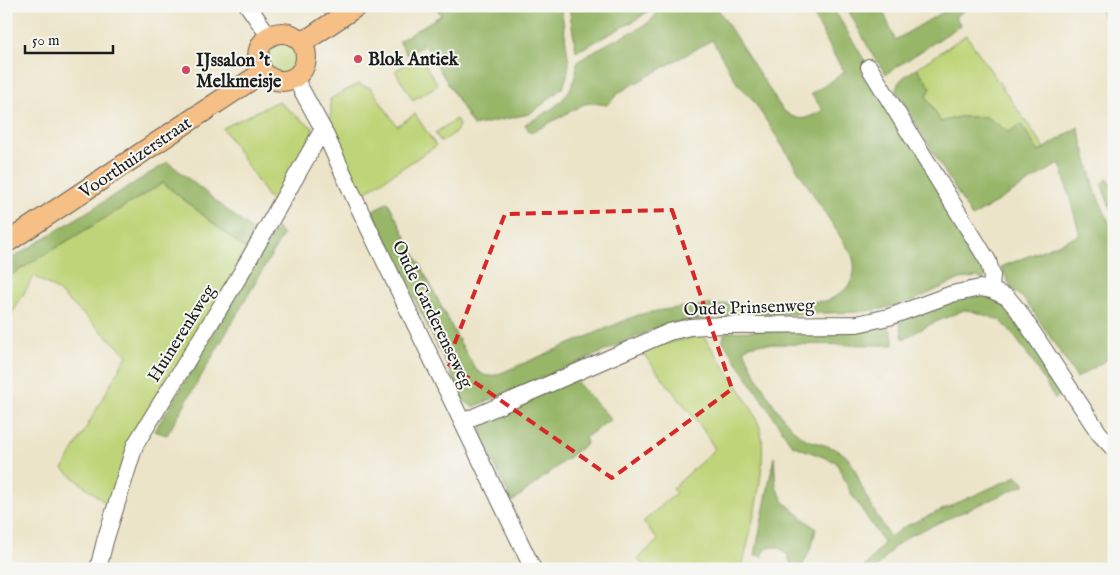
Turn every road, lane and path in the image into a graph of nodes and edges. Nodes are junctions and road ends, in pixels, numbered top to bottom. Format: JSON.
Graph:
{"nodes":[{"id":1,"x":248,"y":6,"type":"edge"},
{"id":2,"x":358,"y":6,"type":"edge"},
{"id":3,"x":270,"y":36,"type":"junction"},
{"id":4,"x":302,"y":43,"type":"junction"},
{"id":5,"x":869,"y":67,"type":"dead end"},
{"id":6,"x":263,"y":72,"type":"junction"},
{"id":7,"x":294,"y":78,"type":"junction"},
{"id":8,"x":323,"y":129,"type":"junction"},
{"id":9,"x":6,"y":243,"type":"edge"},
{"id":10,"x":991,"y":290,"type":"junction"},
{"id":11,"x":462,"y":422,"type":"junction"},
{"id":12,"x":1114,"y":449,"type":"edge"},
{"id":13,"x":98,"y":569,"type":"edge"},
{"id":14,"x":533,"y":569,"type":"edge"}],
"edges":[{"from":1,"to":3,"type":"street"},
{"from":2,"to":4,"type":"main road"},
{"from":3,"to":4,"type":"main road"},
{"from":3,"to":6,"type":"main road"},
{"from":4,"to":7,"type":"main road"},
{"from":5,"to":10,"type":"street"},
{"from":6,"to":7,"type":"main road"},
{"from":6,"to":9,"type":"main road","name":"Voorthuizerstraat"},
{"from":7,"to":8,"type":"street","name":"Oude Garderenseweg"},
{"from":8,"to":11,"type":"street","name":"Oude Garderenseweg"},
{"from":8,"to":13,"type":"street","name":"Huinerenkweg"},
{"from":10,"to":11,"type":"street","name":"Oude Prinsenweg"},
{"from":10,"to":12,"type":"street"},
{"from":11,"to":14,"type":"street","name":"Oude Garderenseweg"}]}
